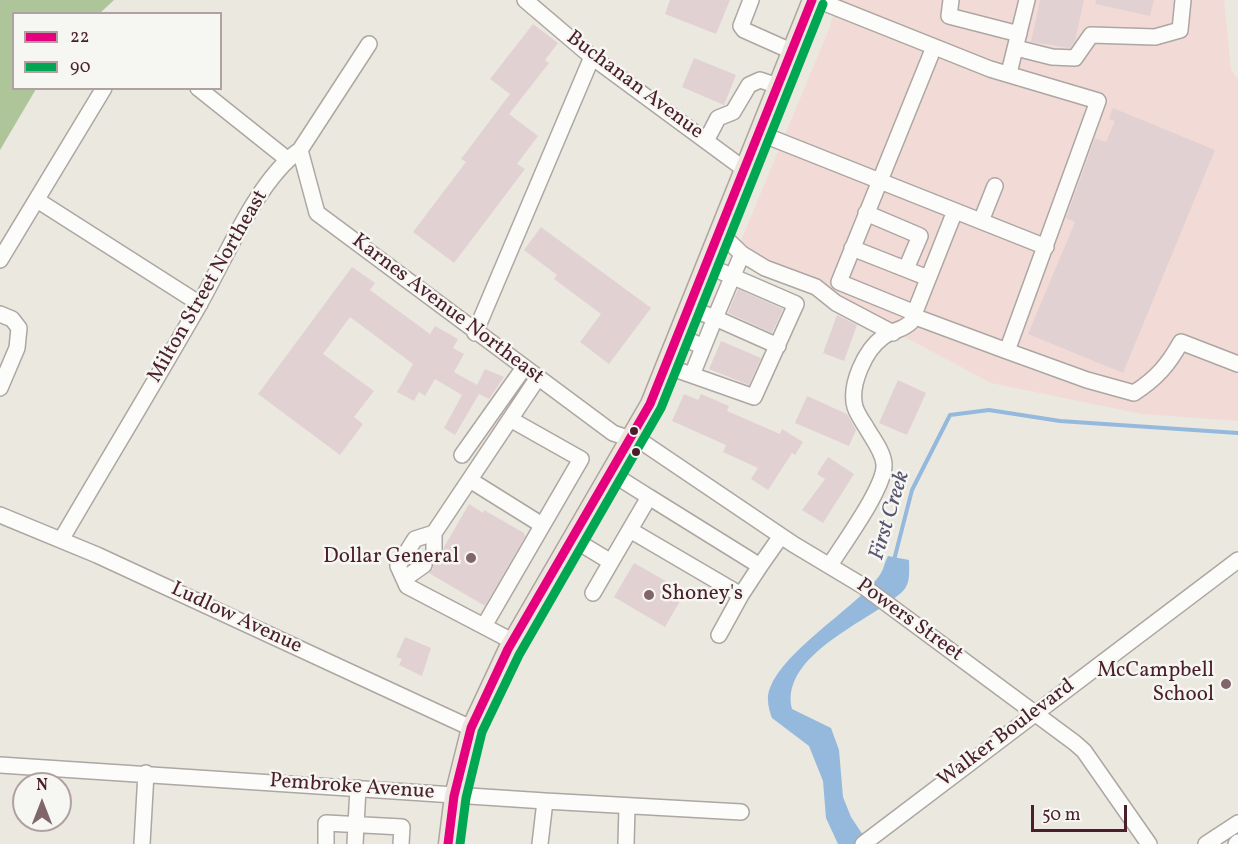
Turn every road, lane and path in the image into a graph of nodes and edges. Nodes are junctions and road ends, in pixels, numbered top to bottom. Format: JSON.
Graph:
{"nodes":[{"id":1,"x":525,"y":0,"type":"edge"},
{"id":2,"x":751,"y":0,"type":"edge"},
{"id":3,"x":812,"y":0,"type":"edge"},
{"id":4,"x":817,"y":0,"type":"edge"},
{"id":5,"x":951,"y":0,"type":"edge"},
{"id":6,"x":1027,"y":0,"type":"edge"},
{"id":7,"x":1183,"y":0,"type":"edge"},
{"id":8,"x":1017,"y":41,"type":"junction"},
{"id":9,"x":369,"y":44,"type":"dead end"},
{"id":10,"x":934,"y":47,"type":"junction"},
{"id":11,"x":791,"y":51,"type":"junction"},
{"id":12,"x":592,"y":57,"type":"junction"},
{"id":13,"x":1010,"y":74,"type":"junction"},
{"id":14,"x":778,"y":86,"type":"junction"},
{"id":15,"x":103,"y":90,"type":"edge"},
{"id":16,"x":201,"y":90,"type":"edge"},
{"id":17,"x":759,"y":133,"type":"junction"},
{"id":18,"x":706,"y":141,"type":"junction"},
{"id":19,"x":300,"y":150,"type":"junction"},
{"id":20,"x":287,"y":159,"type":"junction"},
{"id":21,"x":744,"y":170,"type":"junction"},
{"id":22,"x":878,"y":180,"type":"junction"},
{"id":23,"x":995,"y":186,"type":"dead end"},
{"id":24,"x":37,"y":200,"type":"junction"},
{"id":25,"x":955,"y":211,"type":"junction"},
{"id":26,"x":866,"y":213,"type":"junction"},
{"id":27,"x":981,"y":221,"type":"junction"},
{"id":28,"x":719,"y":232,"type":"junction"},
{"id":29,"x":852,"y":248,"type":"junction"},
{"id":30,"x":1046,"y":248,"type":"junction"},
{"id":31,"x":742,"y":254,"type":"junction"},
{"id":32,"x":0,"y":260,"type":"edge"},
{"id":33,"x":706,"y":265,"type":"junction"},
{"id":34,"x":906,"y":269,"type":"junction"},
{"id":35,"x":732,"y":276,"type":"junction"},
{"id":36,"x":928,"y":278,"type":"junction"},
{"id":37,"x":200,"y":304,"type":"junction"},
{"id":38,"x":689,"y":308,"type":"junction"},
{"id":39,"x":0,"y":314,"type":"edge"},
{"id":40,"x":914,"y":315,"type":"junction"},
{"id":41,"x":715,"y":318,"type":"junction"},
{"id":42,"x":475,"y":333,"type":"junction"},
{"id":43,"x":893,"y":333,"type":"junction"},
{"id":44,"x":678,"y":335,"type":"junction"},
{"id":45,"x":778,"y":346,"type":"junction"},
{"id":46,"x":703,"y":347,"type":"junction"},
{"id":47,"x":1007,"y":351,"type":"junction"},
{"id":48,"x":1238,"y":364,"type":"edge"},
{"id":49,"x":666,"y":366,"type":"junction"},
{"id":50,"x":523,"y":369,"type":"junction"},
{"id":51,"x":692,"y":375,"type":"junction"},
{"id":52,"x":537,"y":379,"type":"junction"},
{"id":53,"x":0,"y":388,"type":"edge"},
{"id":54,"x":510,"y":419,"type":"junction"},
{"id":55,"x":631,"y":440,"type":"junction"},
{"id":56,"x":462,"y":455,"type":"dead end"},
{"id":57,"x":611,"y":473,"type":"junction"},
{"id":58,"x":470,"y":480,"type":"junction"},
{"id":59,"x":648,"y":497,"type":"junction"},
{"id":60,"x":0,"y":515,"type":"edge"},
{"id":61,"x":542,"y":525,"type":"junction"},
{"id":62,"x":630,"y":530,"type":"junction"},
{"id":63,"x":434,"y":533,"type":"junction"},
{"id":64,"x":781,"y":536,"type":"junction"},
{"id":65,"x":573,"y":539,"type":"junction"},
{"id":66,"x":61,"y":540,"type":"junction"},
{"id":67,"x":434,"y":550,"type":"dead end"},
{"id":68,"x":1238,"y":560,"type":"edge"},
{"id":69,"x":611,"y":562,"type":"junction"},
{"id":70,"x":424,"y":565,"type":"dead end"},
{"id":71,"x":830,"y":565,"type":"junction"},
{"id":72,"x":760,"y":566,"type":"junction"},
{"id":73,"x":404,"y":579,"type":"junction"},
{"id":74,"x":593,"y":593,"type":"dead end"},
{"id":75,"x":741,"y":595,"type":"junction"},
{"id":76,"x":484,"y":626,"type":"junction"},
{"id":77,"x":719,"y":635,"type":"dead end"},
{"id":78,"x":512,"y":641,"type":"junction"},
{"id":79,"x":1034,"y":715,"type":"junction"},
{"id":80,"x":471,"y":728,"type":"junction"},
{"id":81,"x":0,"y":765,"type":"edge"},
{"id":82,"x":146,"y":773,"type":"junction"},
{"id":83,"x":358,"y":788,"type":"junction"},
{"id":84,"x":454,"y":796,"type":"junction"},
{"id":85,"x":545,"y":801,"type":"junction"},
{"id":86,"x":627,"y":807,"type":"junction"},
{"id":87,"x":741,"y":812,"type":"dead end"},
{"id":88,"x":1238,"y":823,"type":"edge"},
{"id":89,"x":356,"y":824,"type":"junction"},
{"id":90,"x":867,"y":841,"type":"edge"},
{"id":91,"x":142,"y":844,"type":"edge"},
{"id":92,"x":326,"y":844,"type":"edge"},
{"id":93,"x":355,"y":844,"type":"edge"},
{"id":94,"x":401,"y":844,"type":"edge"},
{"id":95,"x":448,"y":844,"type":"edge"},
{"id":96,"x":540,"y":844,"type":"edge"},
{"id":97,"x":626,"y":844,"type":"edge"},
{"id":98,"x":1149,"y":844,"type":"edge"},
{"id":99,"x":1206,"y":844,"type":"edge"}],
"edges":[{"from":1,"to":12,"type":"street","name":"Buchanan Avenue"},
{"from":2,"to":11,"type":"street"},
{"from":3,"to":11,"type":"main road"},
{"from":4,"to":10,"type":"street"},
{"from":5,"to":8,"type":"street"},
{"from":6,"to":8,"type":"street"},
{"from":7,"to":8,"type":"street"},
{"from":8,"to":13,"type":"street"},
{"from":9,"to":19,"type":"street","name":"Milton Street Northeast"},
{"from":10,"to":13,"type":"street"},
{"from":10,"to":22,"type":"street"},
{"from":11,"to":14,"type":"main road"},
{"from":12,"to":18,"type":"street","name":"Buchanan Avenue"},
{"from":12,"to":42,"type":"street"},
{"from":13,"to":30,"type":"street"},
{"from":14,"to":17,"type":"main road"},
{"from":14,"to":18,"type":"street"},
{"from":15,"to":24,"type":"street"},
{"from":16,"to":20,"type":"street"},
{"from":17,"to":21,"type":"main road"},
{"from":17,"to":22,"type":"street"},
{"from":18,"to":21,"type":"street","name":"Buchanan Avenue"},
{"from":19,"to":20,"type":"street","name":"Milton Street Northeast"},
{"from":19,"to":42,"type":"street","name":"Karnes Avenue Northeast"},
{"from":20,"to":37,"type":"street","name":"Milton Street Northeast"},
{"from":21,"to":28,"type":"main road"},
{"from":22,"to":25,"type":"street"},
{"from":22,"to":26,"type":"street"},
{"from":23,"to":27,"type":"street"},
{"from":24,"to":32,"type":"street"},
{"from":24,"to":37,"type":"street"},
{"from":25,"to":27,"type":"street"},
{"from":25,"to":36,"type":"street"},
{"from":26,"to":29,"type":"street"},
{"from":26,"to":34,"type":"street"},
{"from":27,"to":30,"type":"street"},
{"from":28,"to":31,"type":"street"},
{"from":28,"to":33,"type":"main road"},
{"from":29,"to":34,"type":"street"},
{"from":29,"to":40,"type":"street"},
{"from":30,"to":47,"type":"street"},
{"from":31,"to":35,"type":"street"},
{"from":31,"to":43,"type":"street"},
{"from":33,"to":35,"type":"street"},
{"from":33,"to":38,"type":"main road"},
{"from":34,"to":36,"type":"street"},
{"from":35,"to":41,"type":"street"},
{"from":35,"to":45,"type":"street"},
{"from":36,"to":40,"type":"street"},
{"from":37,"to":66,"type":"street","name":"Milton Street Northeast"},
{"from":38,"to":41,"type":"street"},
{"from":38,"to":44,"type":"main road"},
{"from":39,"to":53,"type":"street"},
{"from":40,"to":43,"type":"street"},
{"from":40,"to":47,"type":"street"},
{"from":41,"to":45,"type":"street"},
{"from":41,"to":46,"type":"street"},
{"from":42,"to":50,"type":"street","name":"Karnes Avenue Northeast"},
{"from":43,"to":71,"type":"street"},
{"from":44,"to":46,"type":"street"},
{"from":44,"to":49,"type":"main road"},
{"from":45,"to":51,"type":"street"},
{"from":46,"to":51,"type":"street"},
{"from":47,"to":48,"type":"street"},
{"from":49,"to":51,"type":"street"},
{"from":49,"to":55,"type":"main road"},
{"from":50,"to":52,"type":"street","name":"Karnes Avenue Northeast"},
{"from":50,"to":56,"type":"street"},
{"from":52,"to":54,"type":"street"},
{"from":52,"to":55,"type":"street","name":"Karnes Avenue Northeast"},
{"from":54,"to":58,"type":"street"},
{"from":54,"to":61,"type":"street"},
{"from":55,"to":57,"type":"main road"},
{"from":55,"to":64,"type":"street","name":"Powers Street"},
{"from":57,"to":59,"type":"street"},
{"from":57,"to":65,"type":"main road"},
{"from":58,"to":61,"type":"street"},
{"from":58,"to":63,"type":"street"},
{"from":59,"to":62,"type":"street"},
{"from":59,"to":72,"type":"street"},
{"from":60,"to":66,"type":"street","name":"Ludlow Avenue"},
{"from":61,"to":76,"type":"street"},
{"from":62,"to":69,"type":"street"},
{"from":62,"to":75,"type":"street"},
{"from":63,"to":67,"type":"street"},
{"from":63,"to":73,"type":"street"},
{"from":64,"to":71,"type":"street","name":"Powers Street"},
{"from":64,"to":72,"type":"street"},
{"from":65,"to":69,"type":"street"},
{"from":65,"to":78,"type":"main road"},
{"from":66,"to":80,"type":"street","name":"Ludlow Avenue"},
{"from":68,"to":79,"type":"street","name":"Walker Boulevard"},
{"from":69,"to":74,"type":"street"},
{"from":70,"to":73,"type":"street"},
{"from":71,"to":79,"type":"street","name":"Powers Street"},
{"from":72,"to":75,"type":"street"},
{"from":73,"to":76,"type":"street"},
{"from":75,"to":77,"type":"street"},
{"from":76,"to":78,"type":"street"},
{"from":78,"to":80,"type":"main road"},
{"from":79,"to":90,"type":"street","name":"Walker Boulevard"},
{"from":79,"to":98,"type":"street","name":"Powers Street"},
{"from":80,"to":84,"type":"main road"},
{"from":81,"to":82,"type":"street","name":"Pembroke Avenue"},
{"from":82,"to":83,"type":"street","name":"Pembroke Avenue"},
{"from":82,"to":91,"type":"street"},
{"from":83,"to":84,"type":"street","name":"Pembroke Avenue"},
{"from":83,"to":89,"type":"street"},
{"from":84,"to":85,"type":"street","name":"Pembroke Avenue"},
{"from":84,"to":95,"type":"main road"},
{"from":85,"to":86,"type":"street","name":"Pembroke Avenue"},
{"from":85,"to":96,"type":"street"},
{"from":86,"to":87,"type":"street","name":"Pembroke Avenue"},
{"from":86,"to":97,"type":"street"},
{"from":88,"to":99,"type":"street"},
{"from":89,"to":92,"type":"street"},
{"from":89,"to":93,"type":"street"},
{"from":89,"to":94,"type":"street"}]}
